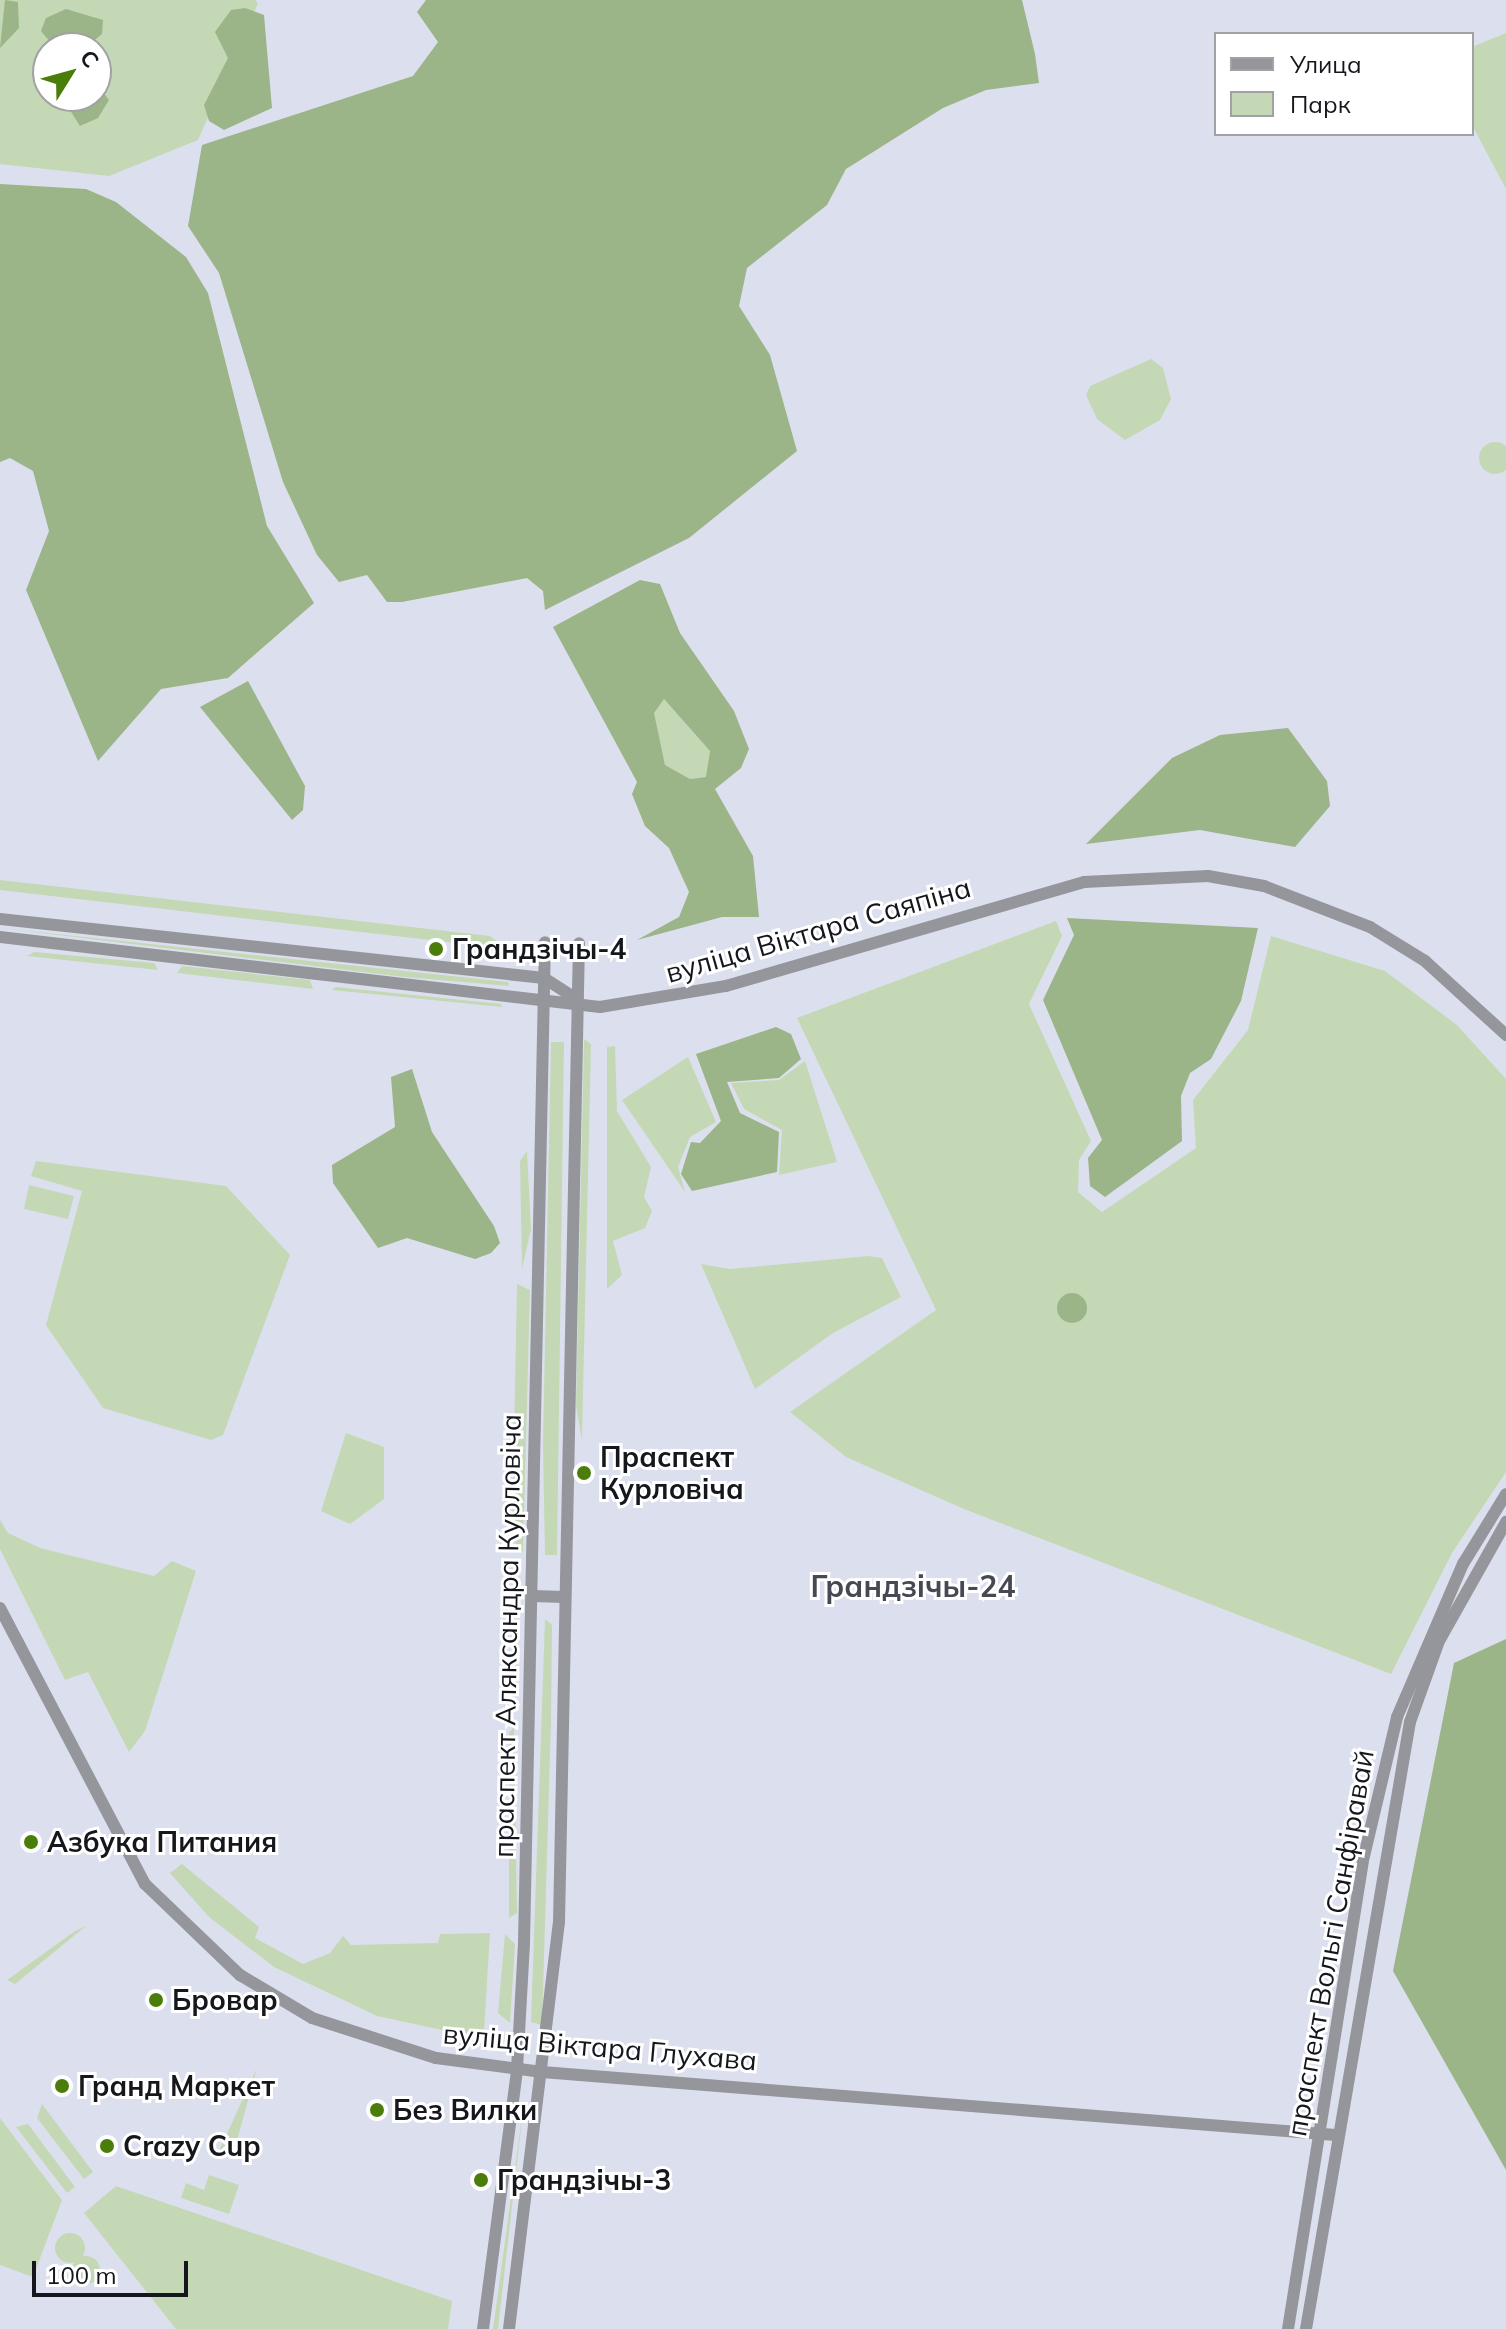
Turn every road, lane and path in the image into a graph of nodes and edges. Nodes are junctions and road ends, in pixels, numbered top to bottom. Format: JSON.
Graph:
{"nodes":[{"id":1,"x":0,"y":919,"type":"edge"},
{"id":2,"x":0,"y":937,"type":"edge"},
{"id":3,"x":545,"y":942,"type":"dead end"},
{"id":4,"x":579,"y":943,"type":"dead end"},
{"id":5,"x":544,"y":978,"type":"junction"},
{"id":6,"x":575,"y":1003,"type":"junction"},
{"id":7,"x":544,"y":1005,"type":"junction"},
{"id":8,"x":1506,"y":1035,"type":"edge"},
{"id":9,"x":1506,"y":1494,"type":"edge"},
{"id":10,"x":1506,"y":1522,"type":"edge"},
{"id":11,"x":533,"y":1596,"type":"junction"},
{"id":12,"x":564,"y":1597,"type":"junction"},
{"id":13,"x":0,"y":1608,"type":"edge"},
{"id":14,"x":1432,"y":1627,"type":"junction"},
{"id":15,"x":1439,"y":1641,"type":"junction"},
{"id":16,"x":517,"y":2069,"type":"junction"},
{"id":17,"x":542,"y":2072,"type":"junction"},
{"id":18,"x":1318,"y":2132,"type":"junction"},
{"id":19,"x":1336,"y":2135,"type":"junction"},
{"id":20,"x":483,"y":2329,"type":"edge"},
{"id":21,"x":509,"y":2329,"type":"edge"},
{"id":22,"x":1288,"y":2329,"type":"edge"},
{"id":23,"x":1306,"y":2329,"type":"edge"}],
"edges":[{"from":1,"to":5,"type":"street"},
{"from":2,"to":7,"type":"street","name":"вуліца Віктара Саяпіна"},
{"from":3,"to":5,"type":"street","name":"праспект Аляксандра Курловіча"},
{"from":4,"to":6,"type":"street","name":"праспект Аляксандра Курловіча"},
{"from":5,"to":6,"type":"street"},
{"from":5,"to":7,"type":"street","name":"праспект Аляксандра Курловіча"},
{"from":6,"to":7,"type":"street","name":"вуліца Віктара Саяпіна"},
{"from":6,"to":8,"type":"street","name":"вуліца Віктара Саяпіна"},
{"from":6,"to":12,"type":"street","name":"праспект Аляксандра Курловіча"},
{"from":7,"to":11,"type":"street","name":"праспект Аляксандра Курловіча"},
{"from":9,"to":14,"type":"street","name":"праспект Вольгі Санфіравай"},
{"from":10,"to":15,"type":"street","name":"праспект Вольгі Санфіравай"},
{"from":11,"to":12,"type":"street"},
{"from":11,"to":16,"type":"street","name":"праспект Аляксандра Курловіча"},
{"from":12,"to":17,"type":"street","name":"праспект Аляксандра Курловіча"},
{"from":13,"to":16,"type":"street","name":"вуліца Віктара Глухава"},
{"from":14,"to":15,"type":"street"},
{"from":14,"to":18,"type":"street","name":"праспект Вольгі Санфіравай"},
{"from":15,"to":19,"type":"street","name":"праспект Вольгі Санфіравай"},
{"from":16,"to":17,"type":"street","name":"вуліца Віктара Глухава"},
{"from":16,"to":20,"type":"street","name":"праспект Аляксандра Курловіча"},
{"from":17,"to":18,"type":"street","name":"вуліца Віктара Глухава"},
{"from":17,"to":21,"type":"street","name":"праспект Аляксандра Курловіча"},
{"from":18,"to":19,"type":"street","name":"вуліца Віктара Глухава"},
{"from":18,"to":22,"type":"street","name":"праспект Вольгі Санфіравай"},
{"from":19,"to":23,"type":"street","name":"праспект Вольгі Санфіравай"}]}
